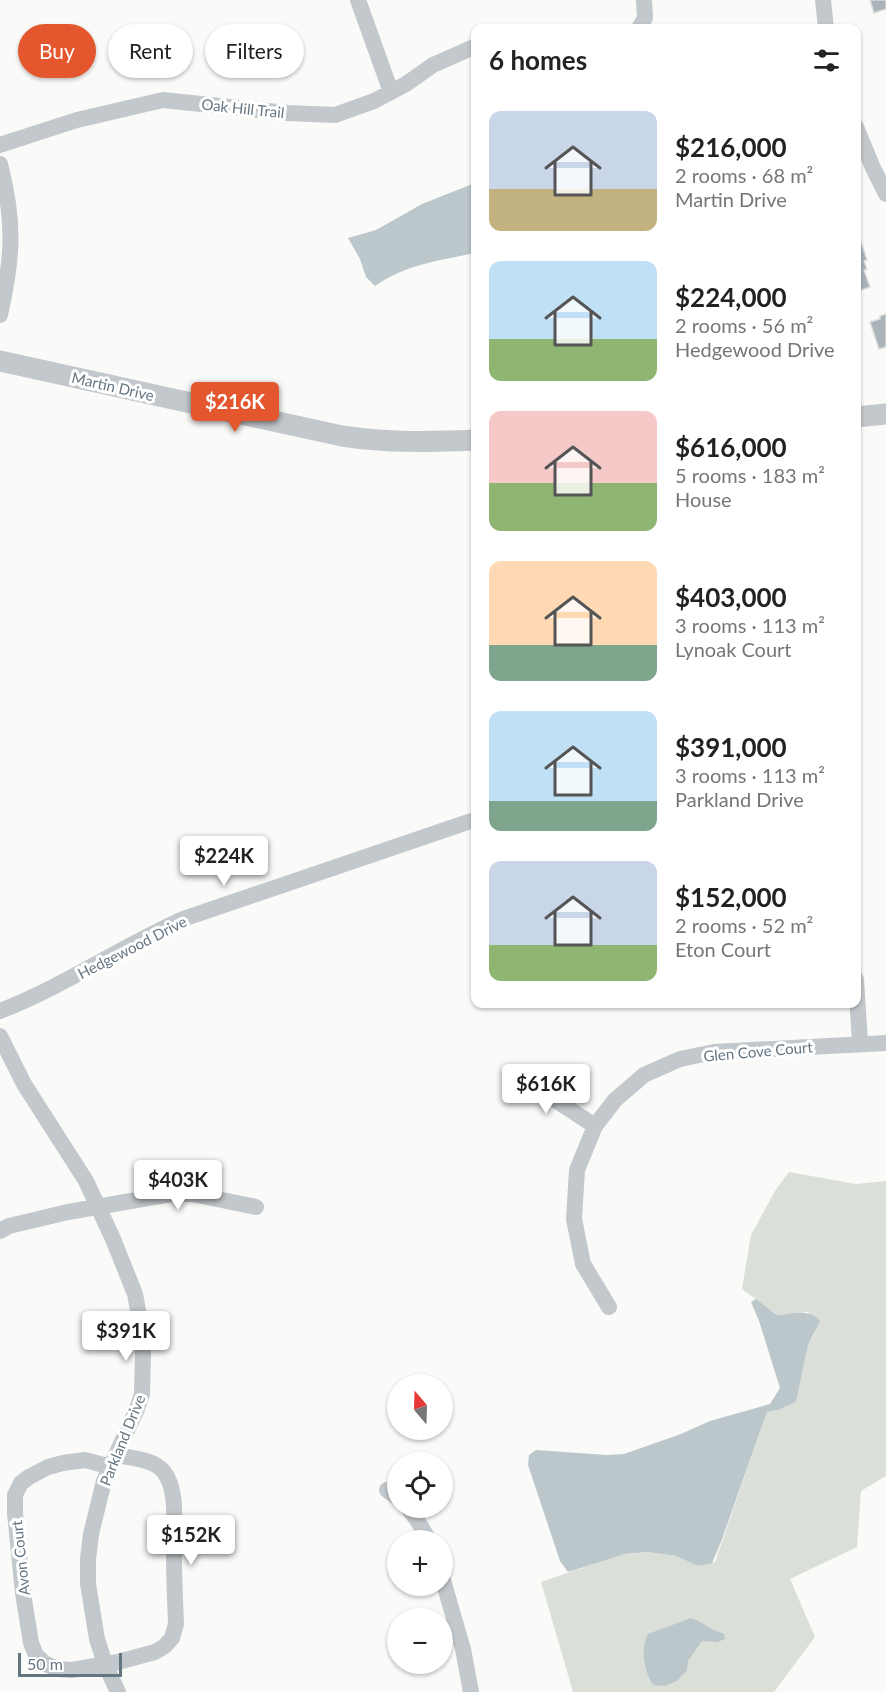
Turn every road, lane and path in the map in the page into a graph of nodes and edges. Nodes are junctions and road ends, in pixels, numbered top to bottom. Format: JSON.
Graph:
{"nodes":[{"id":1,"x":358,"y":0,"type":"edge"},
{"id":2,"x":644,"y":0,"type":"edge"},
{"id":3,"x":823,"y":0,"type":"edge"},
{"id":4,"x":641,"y":24,"type":"edge"},
{"id":5,"x":826,"y":24,"type":"edge"},
{"id":6,"x":471,"y":48,"type":"edge"},
{"id":7,"x":391,"y":92,"type":"junction"},
{"id":8,"x":861,"y":139,"type":"edge"},
{"id":9,"x":0,"y":145,"type":"edge"},
{"id":10,"x":0,"y":164,"type":"edge"},
{"id":11,"x":886,"y":194,"type":"edge"},
{"id":12,"x":0,"y":315,"type":"edge"},
{"id":13,"x":0,"y":361,"type":"edge"},
{"id":14,"x":886,"y":414,"type":"edge"},
{"id":15,"x":861,"y":416,"type":"edge"},
{"id":16,"x":471,"y":440,"type":"edge"},
{"id":17,"x":471,"y":820,"type":"dead end"},
{"id":18,"x":858,"y":1008,"type":"edge"},
{"id":19,"x":0,"y":1011,"type":"edge"},
{"id":20,"x":0,"y":1036,"type":"edge"},
{"id":21,"x":860,"y":1043,"type":"junction"},
{"id":22,"x":886,"y":1043,"type":"edge"},
{"id":23,"x":516,"y":1074,"type":"dead end"},
{"id":24,"x":595,"y":1126,"type":"junction"},
{"id":25,"x":99,"y":1207,"type":"junction"},
{"id":26,"x":256,"y":1207,"type":"dead end"},
{"id":27,"x":0,"y":1231,"type":"edge"},
{"id":28,"x":609,"y":1306,"type":"dead end"},
{"id":29,"x":114,"y":1461,"type":"junction"},
{"id":30,"x":448,"y":1596,"type":"edge"},
{"id":31,"x":105,"y":1664,"type":"junction"},
{"id":32,"x":118,"y":1692,"type":"edge"},
{"id":33,"x":471,"y":1692,"type":"edge"}],
"edges":[{"from":1,"to":7,"type":"street"},
{"from":2,"to":4,"type":"street"},
{"from":3,"to":5,"type":"street"},
{"from":6,"to":7,"type":"street","name":"Oak Hill Trail"},
{"from":7,"to":9,"type":"street","name":"Oak Hill Trail"},
{"from":8,"to":11,"type":"street"},
{"from":10,"to":12,"type":"street"},
{"from":13,"to":16,"type":"street","name":"Martin Drive"},
{"from":14,"to":15,"type":"street"},
{"from":17,"to":19,"type":"street","name":"Hedgewood Drive"},
{"from":18,"to":21,"type":"street"},
{"from":20,"to":25,"type":"street","name":"Parkland Drive"},
{"from":21,"to":22,"type":"street","name":"Glen Cove Court"},
{"from":21,"to":24,"type":"street","name":"Glen Cove Court"},
{"from":23,"to":24,"type":"street"},
{"from":24,"to":28,"type":"street","name":"Glen Cove Court"},
{"from":25,"to":26,"type":"street"},
{"from":25,"to":27,"type":"street"},
{"from":25,"to":29,"type":"street","name":"Parkland Drive"},
{"from":29,"to":31,"type":"street","name":"Parkland Drive"},
{"from":29,"to":31,"type":"street","name":"Avon Court"},
{"from":29,"to":31,"type":"street","name":"Avon Court"},
{"from":30,"to":33,"type":"street"},
{"from":31,"to":32,"type":"street","name":"Parkland Drive"}]}
